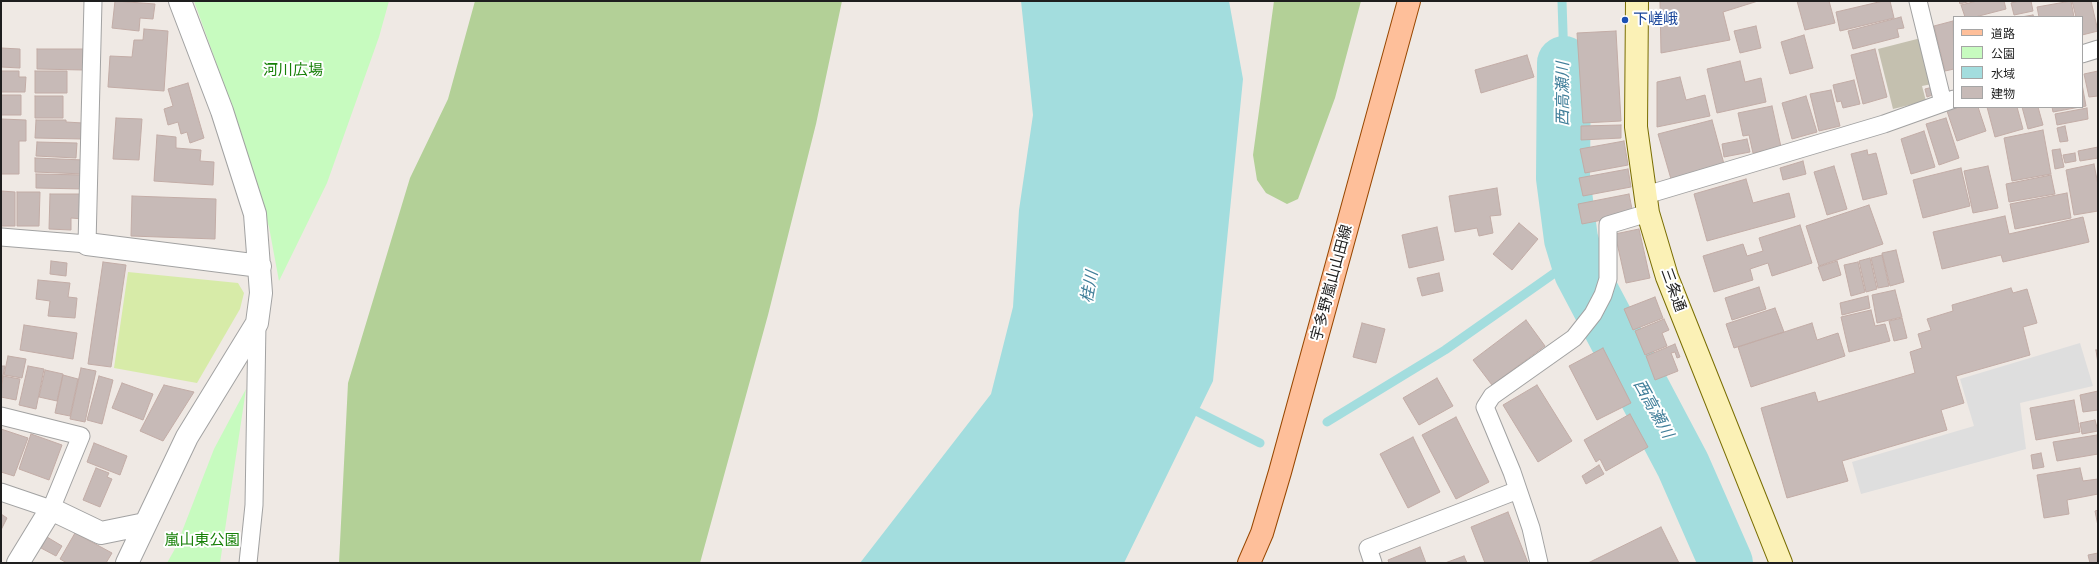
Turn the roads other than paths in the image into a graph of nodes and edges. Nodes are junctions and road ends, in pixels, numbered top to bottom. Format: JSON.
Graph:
{"nodes":[{"id":1,"x":93,"y":1,"type":"edge"},
{"id":2,"x":180,"y":1,"type":"edge"},
{"id":3,"x":1409,"y":1,"type":"edge"},
{"id":4,"x":1637,"y":1,"type":"edge"},
{"id":5,"x":1918,"y":1,"type":"edge"},
{"id":6,"x":2098,"y":49,"type":"edge"},
{"id":7,"x":2083,"y":54,"type":"edge"},
{"id":8,"x":1949,"y":101,"type":"edge"},
{"id":9,"x":1647,"y":204,"type":"junction"},
{"id":10,"x":1,"y":237,"type":"edge"},
{"id":11,"x":87,"y":244,"type":"junction"},
{"id":12,"x":260,"y":266,"type":"junction"},
{"id":13,"x":257,"y":323,"type":"junction"},
{"id":14,"x":1,"y":416,"type":"edge"},
{"id":15,"x":1518,"y":490,"type":"junction"},
{"id":16,"x":1,"y":492,"type":"edge"},
{"id":17,"x":50,"y":509,"type":"junction"},
{"id":18,"x":145,"y":524,"type":"junction"},
{"id":19,"x":18,"y":563,"type":"edge"},
{"id":20,"x":127,"y":563,"type":"edge"},
{"id":21,"x":248,"y":563,"type":"edge"},
{"id":22,"x":1249,"y":563,"type":"edge"},
{"id":23,"x":1373,"y":563,"type":"edge"},
{"id":24,"x":1539,"y":563,"type":"edge"},
{"id":25,"x":1781,"y":563,"type":"edge"}],
"edges":[{"from":1,"to":11,"type":"lane"},
{"from":2,"to":12,"type":"street"},
{"from":3,"to":22,"type":"main road","name":"宇多野嵐山山田線"},
{"from":4,"to":9,"type":"main road","name":"三条通"},
{"from":5,"to":8,"type":"lane"},
{"from":6,"to":7,"type":"lane"},
{"from":8,"to":9,"type":"lane"},
{"from":9,"to":15,"type":"lane"},
{"from":9,"to":25,"type":"main road","name":"三条通"},
{"from":10,"to":11,"type":"lane"},
{"from":11,"to":12,"type":"street"},
{"from":12,"to":13,"type":"street"},
{"from":13,"to":18,"type":"street"},
{"from":13,"to":21,"type":"lane"},
{"from":14,"to":17,"type":"lane"},
{"from":15,"to":23,"type":"lane"},
{"from":15,"to":24,"type":"lane"},
{"from":16,"to":17,"type":"lane"},
{"from":17,"to":18,"type":"street"},
{"from":17,"to":19,"type":"street"},
{"from":18,"to":20,"type":"street"}]}
